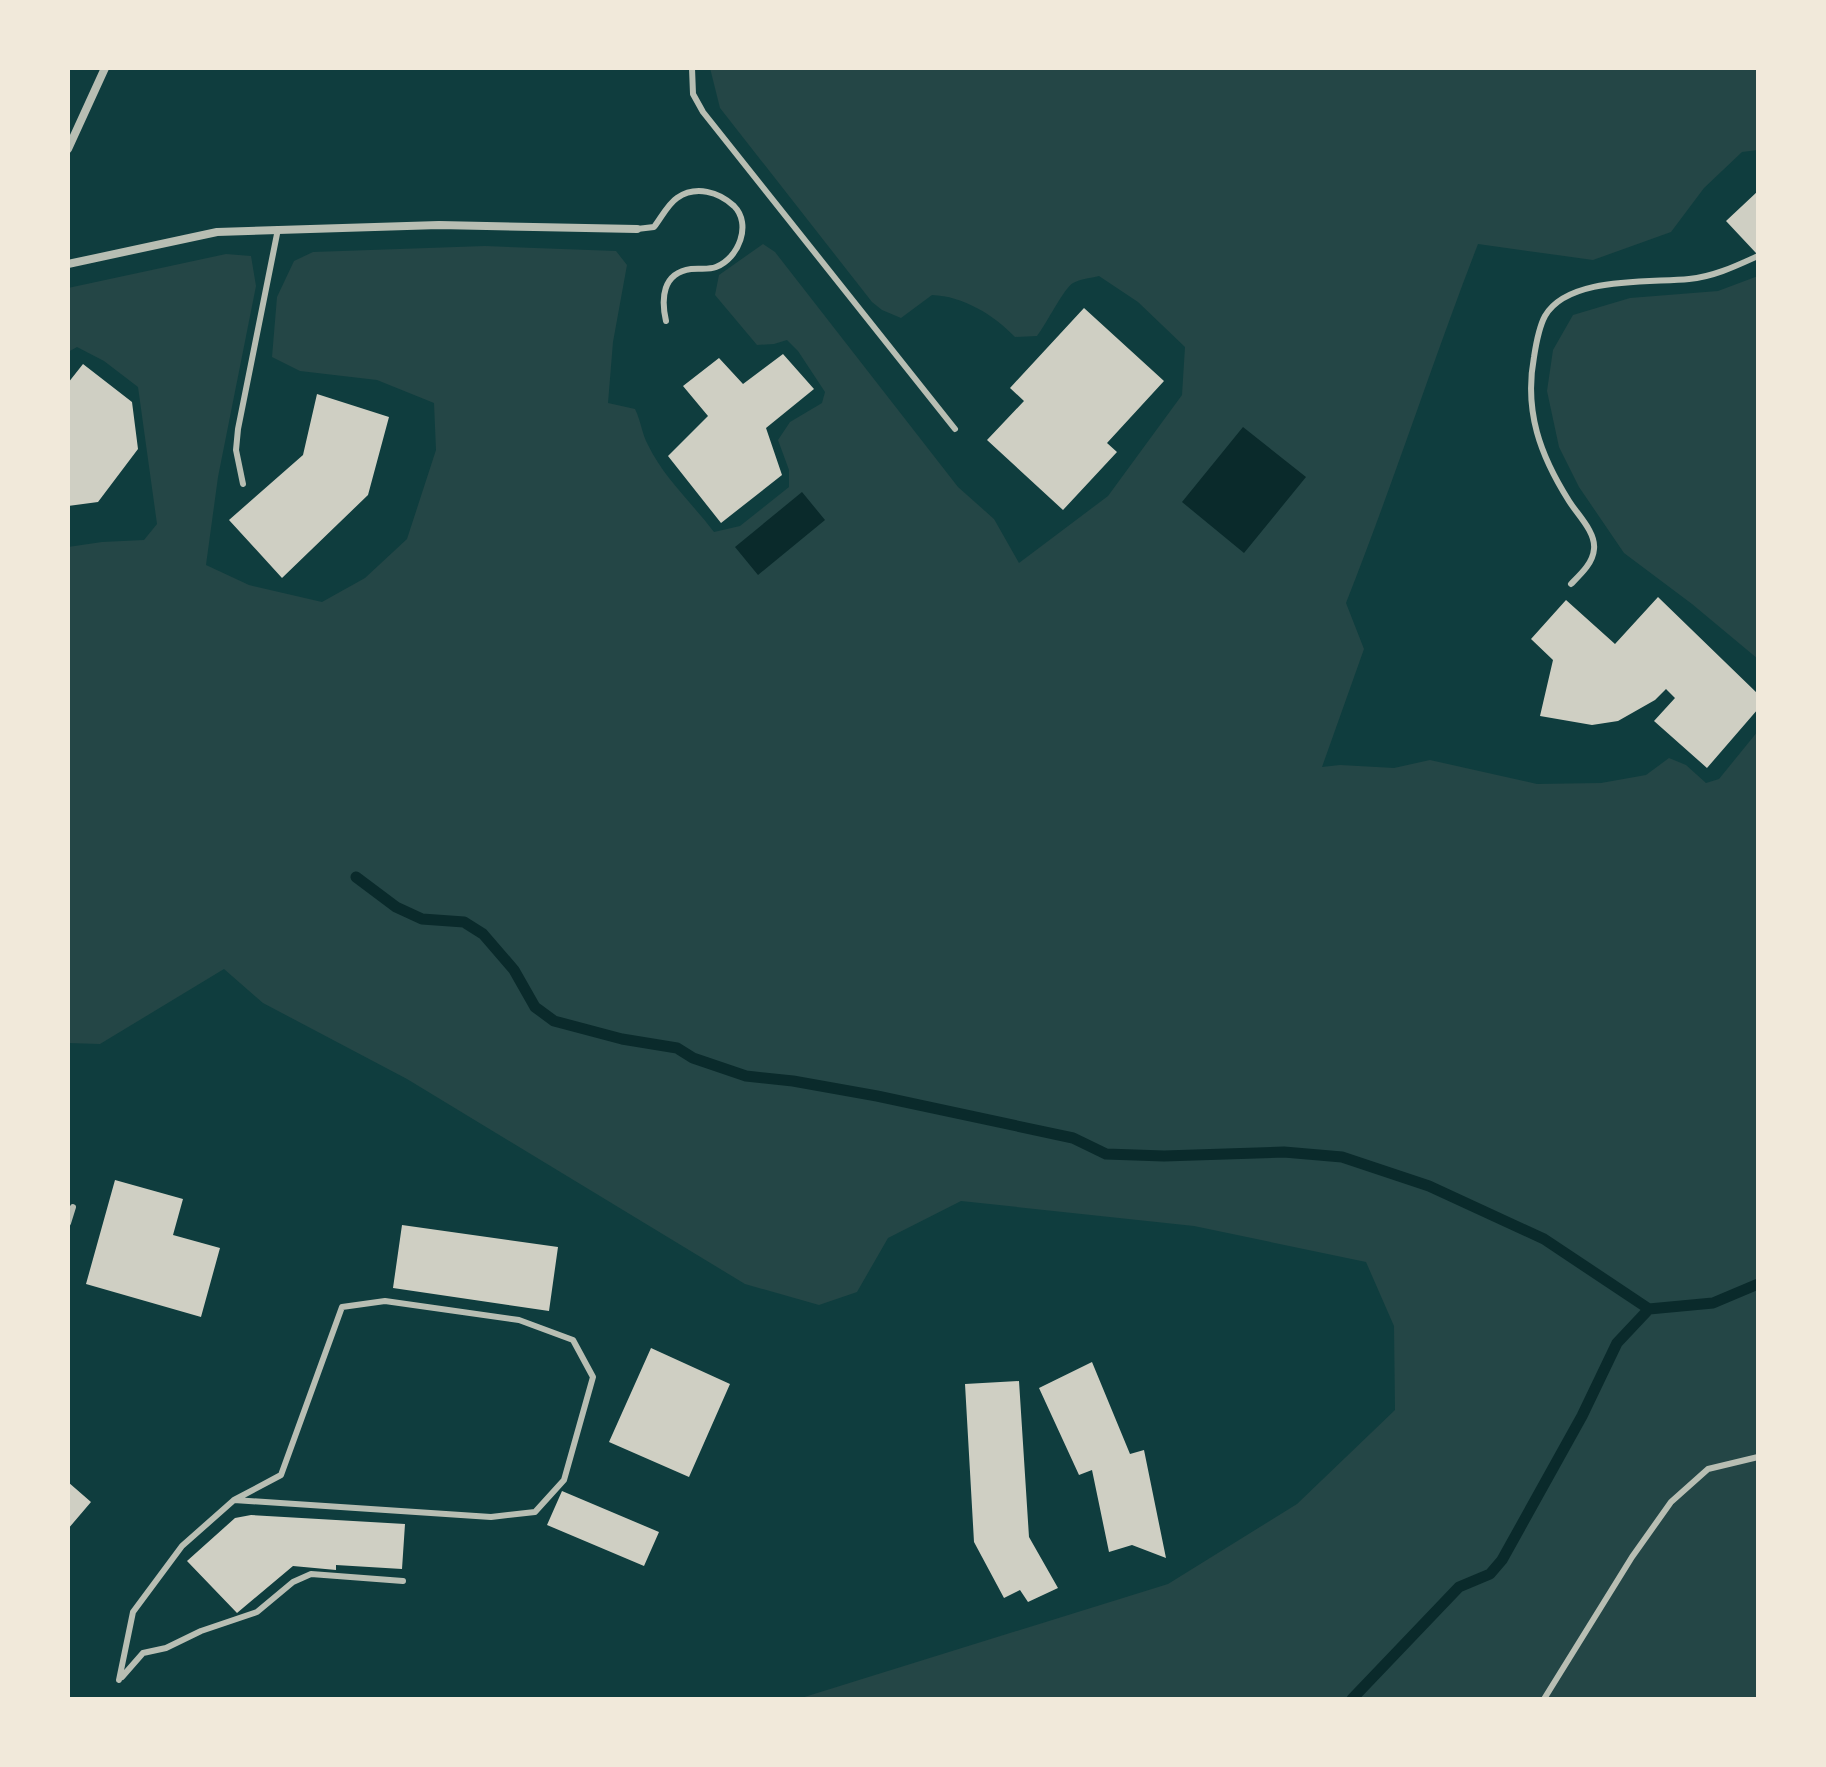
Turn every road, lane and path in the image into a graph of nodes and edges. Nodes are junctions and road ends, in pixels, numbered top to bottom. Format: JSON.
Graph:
{"nodes":[{"id":1,"x":105,"y":68,"type":"edge"},
{"id":2,"x":692,"y":68,"type":"edge"},
{"id":3,"x":68,"y":149,"type":"edge"},
{"id":4,"x":278,"y":229,"type":"junction"},
{"id":5,"x":637,"y":229,"type":"joint"},
{"id":6,"x":1758,"y":256,"type":"edge"},
{"id":7,"x":68,"y":264,"type":"edge"},
{"id":8,"x":666,"y":321,"type":"dead end"},
{"id":9,"x":955,"y":429,"type":"dead end"},
{"id":10,"x":243,"y":484,"type":"dead end"},
{"id":11,"x":1571,"y":584,"type":"dead end"},
{"id":12,"x":73,"y":1207,"type":"dead end"},
{"id":13,"x":68,"y":1223,"type":"edge"},
{"id":14,"x":1758,"y":1457,"type":"edge"},
{"id":15,"x":234,"y":1500,"type":"junction"},
{"id":16,"x":403,"y":1581,"type":"dead end"},
{"id":17,"x":1544,"y":1699,"type":"edge"}],
"edges":[{"from":1,"to":3,"type":"street"},
{"from":2,"to":9,"type":"lane"},
{"from":4,"to":5,"type":"street"},
{"from":4,"to":7,"type":"street"},
{"from":4,"to":10,"type":"lane"},
{"from":5,"to":8,"type":"lane"},
{"from":6,"to":11,"type":"lane"},
{"from":12,"to":13,"type":"lane"},
{"from":14,"to":17,"type":"lane"},
{"from":15,"to":15,"type":"lane"},
{"from":15,"to":16,"type":"lane"}]}
